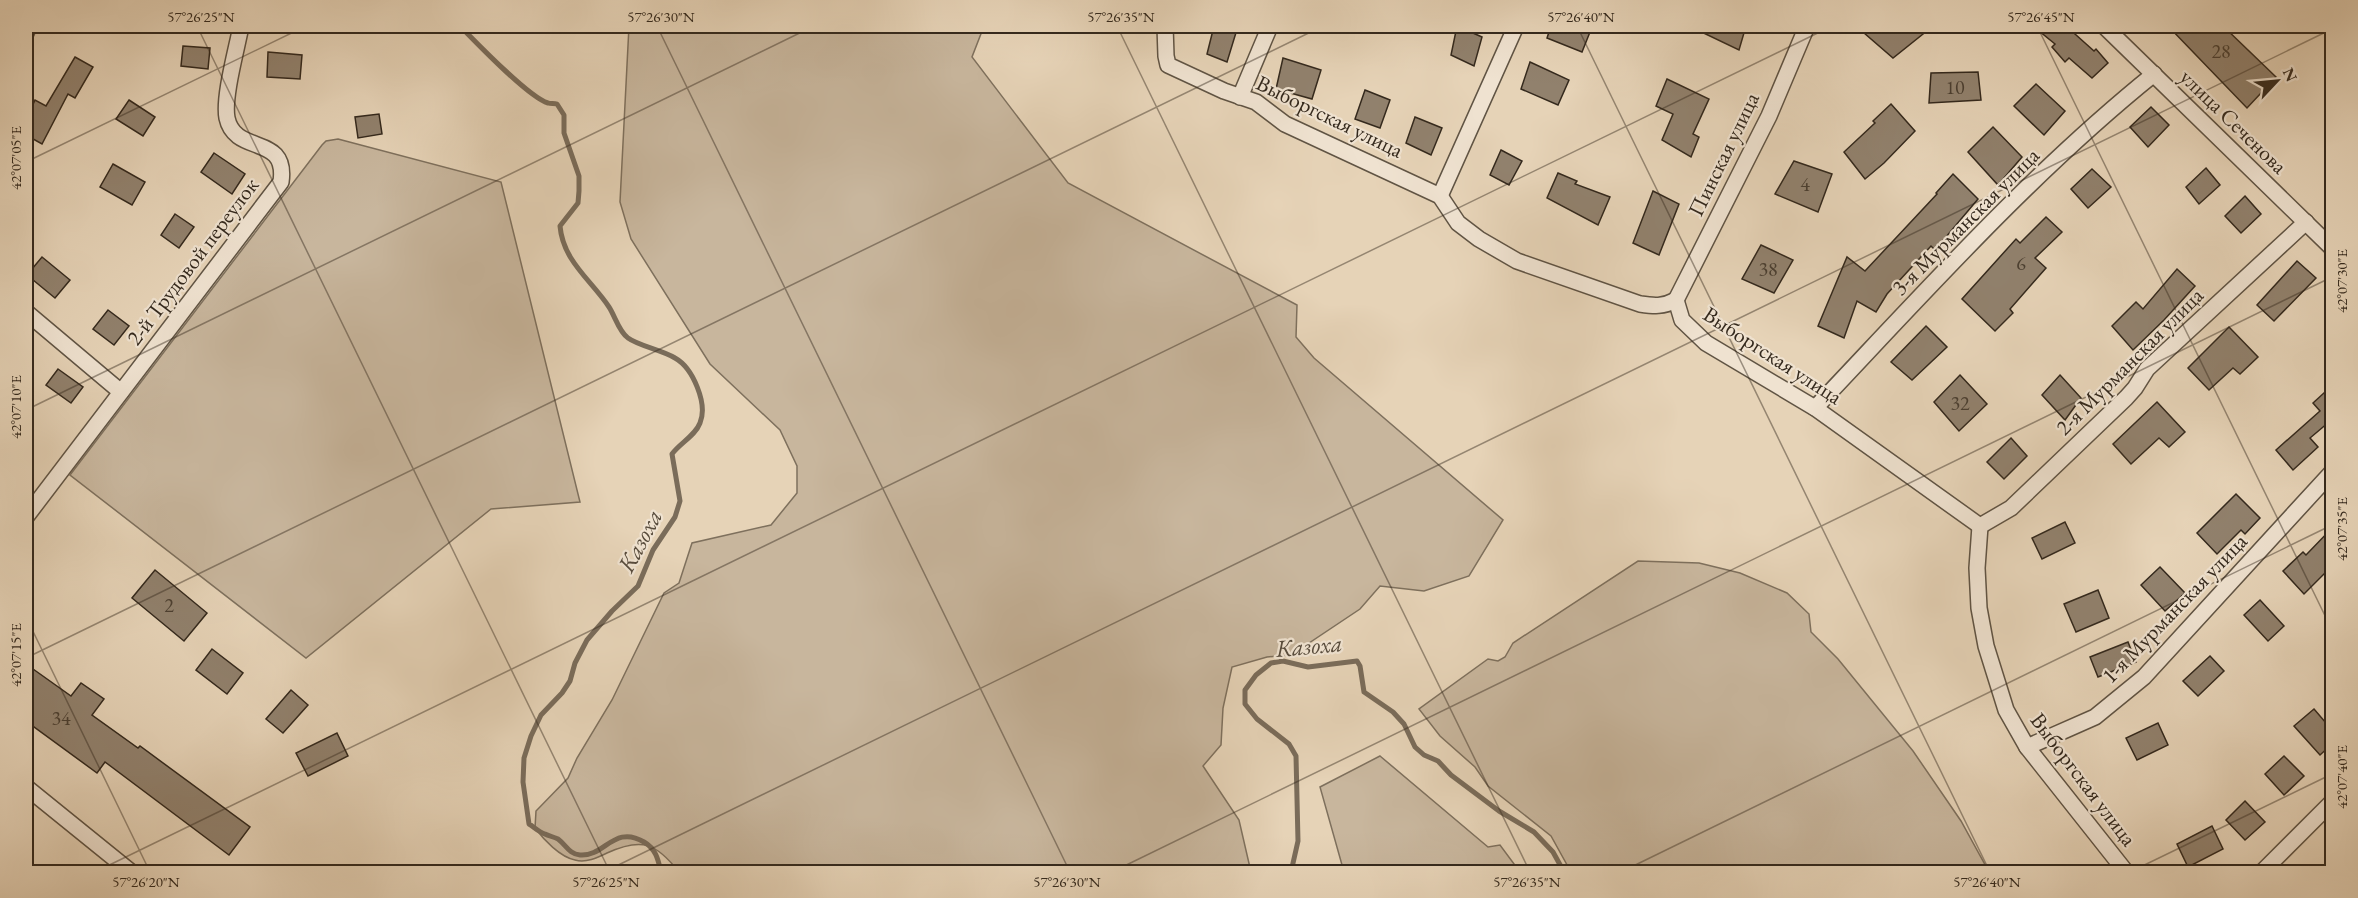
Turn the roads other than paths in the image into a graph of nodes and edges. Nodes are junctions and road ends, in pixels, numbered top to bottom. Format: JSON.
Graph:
{"nodes":[{"id":1,"x":29,"y":26,"type":"edge"},
{"id":2,"x":241,"y":26,"type":"edge"},
{"id":3,"x":1166,"y":26,"type":"edge"},
{"id":4,"x":1270,"y":26,"type":"edge"},
{"id":5,"x":1516,"y":26,"type":"edge"},
{"id":6,"x":1807,"y":26,"type":"edge"},
{"id":7,"x":2104,"y":26,"type":"edge"},
{"id":8,"x":26,"y":33,"type":"edge"},
{"id":9,"x":2154,"y":74,"type":"junction"},
{"id":10,"x":1240,"y":97,"type":"junction"},
{"id":11,"x":1440,"y":196,"type":"junction"},
{"id":12,"x":2306,"y":222,"type":"junction"},
{"id":13,"x":2332,"y":248,"type":"edge"},
{"id":14,"x":1676,"y":300,"type":"junction"},
{"id":15,"x":26,"y":312,"type":"edge"},
{"id":16,"x":121,"y":393,"type":"junction"},
{"id":17,"x":1815,"y":408,"type":"junction"},
{"id":18,"x":2332,"y":472,"type":"edge"},
{"id":19,"x":26,"y":517,"type":"edge"},
{"id":20,"x":1980,"y":526,"type":"junction"},
{"id":21,"x":2027,"y":747,"type":"junction"},
{"id":22,"x":26,"y":787,"type":"edge"},
{"id":23,"x":2332,"y":802,"type":"edge"},
{"id":24,"x":130,"y":873,"type":"edge"},
{"id":25,"x":2126,"y":873,"type":"edge"},
{"id":26,"x":2262,"y":873,"type":"edge"}],
"edges":[{"from":1,"to":8,"type":"street"},
{"from":2,"to":16,"type":"street","name":"2-й Трудовой переулок"},
{"from":3,"to":10,"type":"street","name":"Выборгская улица"},
{"from":4,"to":10,"type":"street"},
{"from":5,"to":11,"type":"street"},
{"from":6,"to":14,"type":"street","name":"Пинская улица"},
{"from":7,"to":9,"type":"street","name":"улица Сеченова"},
{"from":9,"to":12,"type":"street","name":"улица Сеченова"},
{"from":9,"to":17,"type":"street","name":"3-я Мурманская улица"},
{"from":10,"to":11,"type":"street","name":"Выборгская улица"},
{"from":11,"to":14,"type":"street","name":"Выборгская улица"},
{"from":12,"to":13,"type":"street","name":"улица Сеченова"},
{"from":12,"to":20,"type":"street","name":"2-я Мурманская улица"},
{"from":14,"to":17,"type":"street","name":"Выборгская улица"},
{"from":15,"to":16,"type":"street"},
{"from":16,"to":19,"type":"street","name":"2-й Трудовой переулок"},
{"from":17,"to":20,"type":"street","name":"Выборгская улица"},
{"from":18,"to":21,"type":"street","name":"1-я Мурманская улица"},
{"from":20,"to":21,"type":"street","name":"Выборгская улица"},
{"from":21,"to":25,"type":"street","name":"Выборгская улица"},
{"from":22,"to":24,"type":"street"},
{"from":23,"to":26,"type":"street"}]}
